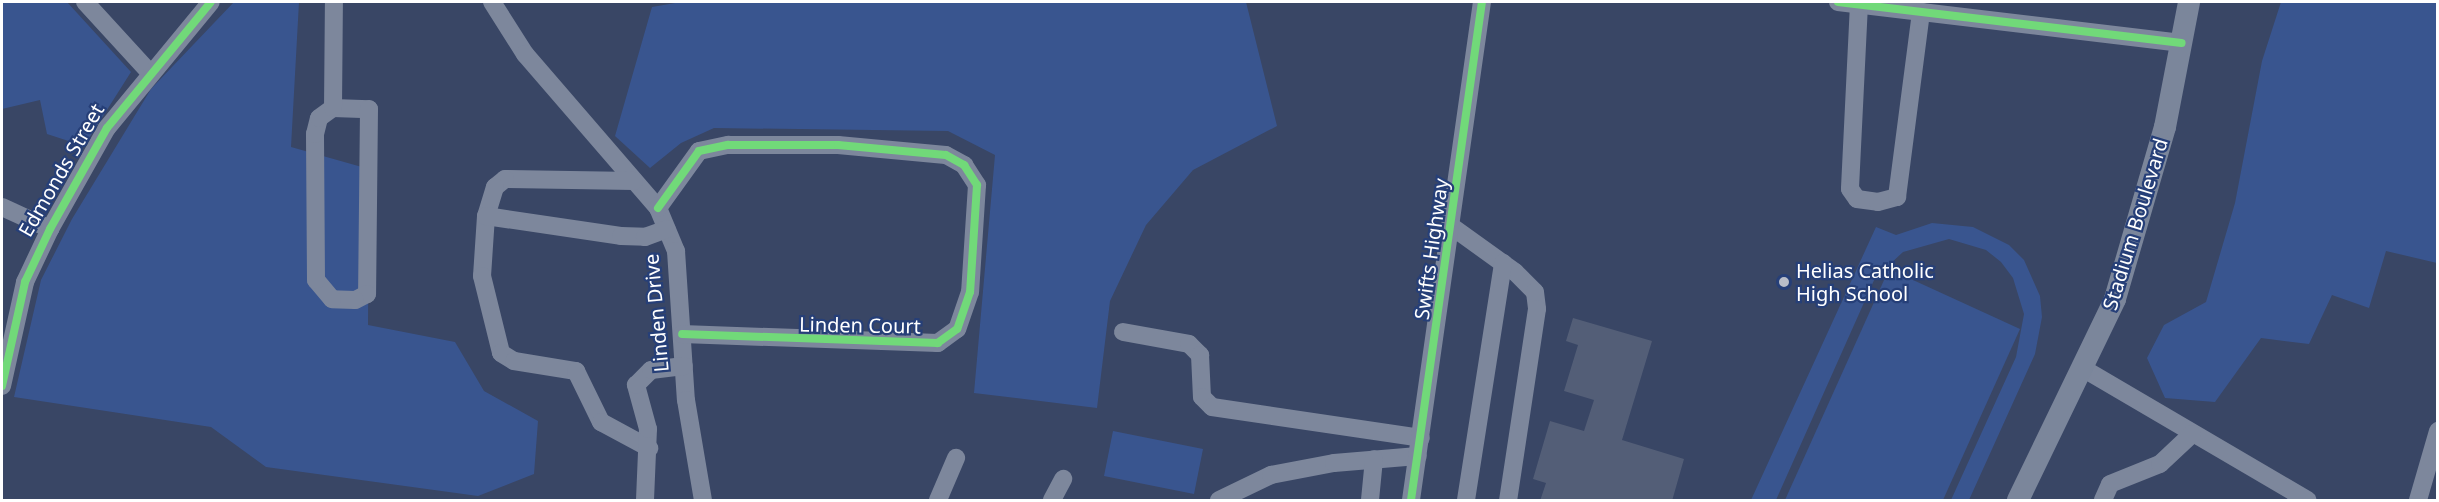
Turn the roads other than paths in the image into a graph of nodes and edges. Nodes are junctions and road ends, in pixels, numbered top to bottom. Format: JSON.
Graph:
{"nodes":[{"id":1,"x":85,"y":2,"type":"edge"},
{"id":2,"x":211,"y":2,"type":"edge"},
{"id":3,"x":334,"y":2,"type":"edge"},
{"id":4,"x":492,"y":2,"type":"edge"},
{"id":5,"x":1482,"y":2,"type":"edge"},
{"id":6,"x":1838,"y":2,"type":"edge"},
{"id":7,"x":2188,"y":2,"type":"edge"},
{"id":8,"x":1859,"y":4,"type":"junction"},
{"id":9,"x":1921,"y":12,"type":"junction"},
{"id":10,"x":2182,"y":43,"type":"junction"},
{"id":11,"x":150,"y":73,"type":"junction"},
{"id":12,"x":333,"y":108,"type":"junction"},
{"id":13,"x":633,"y":181,"type":"junction"},
{"id":14,"x":2,"y":207,"type":"edge"},
{"id":15,"x":658,"y":208,"type":"junction"},
{"id":16,"x":486,"y":216,"type":"junction"},
{"id":17,"x":1451,"y":226,"type":"junction"},
{"id":18,"x":50,"y":229,"type":"junction"},
{"id":19,"x":667,"y":229,"type":"junction"},
{"id":20,"x":1503,"y":263,"type":"junction"},
{"id":21,"x":1123,"y":332,"type":"dead end"},
{"id":22,"x":682,"y":334,"type":"junction"},
{"id":23,"x":684,"y":366,"type":"junction"},
{"id":24,"x":2084,"y":369,"type":"junction"},
{"id":25,"x":2,"y":386,"type":"edge"},
{"id":26,"x":2438,"y":431,"type":"edge"},
{"id":27,"x":2193,"y":434,"type":"junction"},
{"id":28,"x":1420,"y":447,"type":"junction"},
{"id":29,"x":649,"y":448,"type":"junction"},
{"id":30,"x":956,"y":458,"type":"dead end"},
{"id":31,"x":1374,"y":459,"type":"junction"},
{"id":32,"x":1063,"y":479,"type":"dead end"},
{"id":33,"x":2438,"y":495,"type":"edge"},
{"id":34,"x":2418,"y":500,"type":"edge"},
{"id":35,"x":645,"y":501,"type":"edge"},
{"id":36,"x":703,"y":501,"type":"edge"},
{"id":37,"x":938,"y":501,"type":"edge"},
{"id":38,"x":1052,"y":501,"type":"edge"},
{"id":39,"x":1219,"y":501,"type":"edge"},
{"id":40,"x":1370,"y":501,"type":"edge"},
{"id":41,"x":1411,"y":501,"type":"edge"},
{"id":42,"x":1466,"y":501,"type":"edge"},
{"id":43,"x":1508,"y":501,"type":"edge"},
{"id":44,"x":2018,"y":501,"type":"edge"},
{"id":45,"x":2103,"y":501,"type":"edge"},
{"id":46,"x":2307,"y":501,"type":"edge"}],
"edges":[{"from":1,"to":11,"type":"street"},
{"from":2,"to":11,"type":"street","name":"Edmonds Street"},
{"from":3,"to":12,"type":"street"},
{"from":4,"to":13,"type":"street","name":"Linden Drive"},
{"from":5,"to":17,"type":"street","name":"Swifts Highway"},
{"from":6,"to":8,"type":"street"},
{"from":7,"to":10,"type":"main road","name":"Stadium Boulevard"},
{"from":8,"to":9,"type":"street"},
{"from":8,"to":9,"type":"street"},
{"from":9,"to":10,"type":"street"},
{"from":10,"to":24,"type":"main road","name":"Stadium Boulevard"},
{"from":11,"to":18,"type":"street","name":"Edmonds Street"},
{"from":12,"to":12,"type":"street"},
{"from":13,"to":15,"type":"street","name":"Linden Drive"},
{"from":13,"to":16,"type":"street"},
{"from":14,"to":18,"type":"street"},
{"from":15,"to":19,"type":"street","name":"Linden Drive"},
{"from":15,"to":22,"type":"street","name":"Linden Court"},
{"from":16,"to":19,"type":"street"},
{"from":16,"to":29,"type":"street"},
{"from":17,"to":20,"type":"street"},
{"from":17,"to":28,"type":"street","name":"Swifts Highway"},
{"from":18,"to":25,"type":"street","name":"Edmonds Street"},
{"from":19,"to":22,"type":"street","name":"Linden Drive"},
{"from":20,"to":42,"type":"street"},
{"from":20,"to":43,"type":"street"},
{"from":21,"to":28,"type":"street"},
{"from":22,"to":23,"type":"street","name":"Linden Drive"},
{"from":23,"to":29,"type":"street"},
{"from":23,"to":36,"type":"street","name":"Linden Drive"},
{"from":24,"to":27,"type":"street"},
{"from":24,"to":44,"type":"main road","name":"Stadium Boulevard"},
{"from":26,"to":34,"type":"street"},
{"from":27,"to":45,"type":"street"},
{"from":27,"to":46,"type":"street"},
{"from":28,"to":31,"type":"street"},
{"from":28,"to":41,"type":"street","name":"Swifts Highway"},
{"from":29,"to":35,"type":"street"},
{"from":30,"to":37,"type":"street"},
{"from":31,"to":39,"type":"street"},
{"from":31,"to":40,"type":"street"},
{"from":32,"to":38,"type":"street"},
{"from":33,"to":34,"type":"street"}]}
